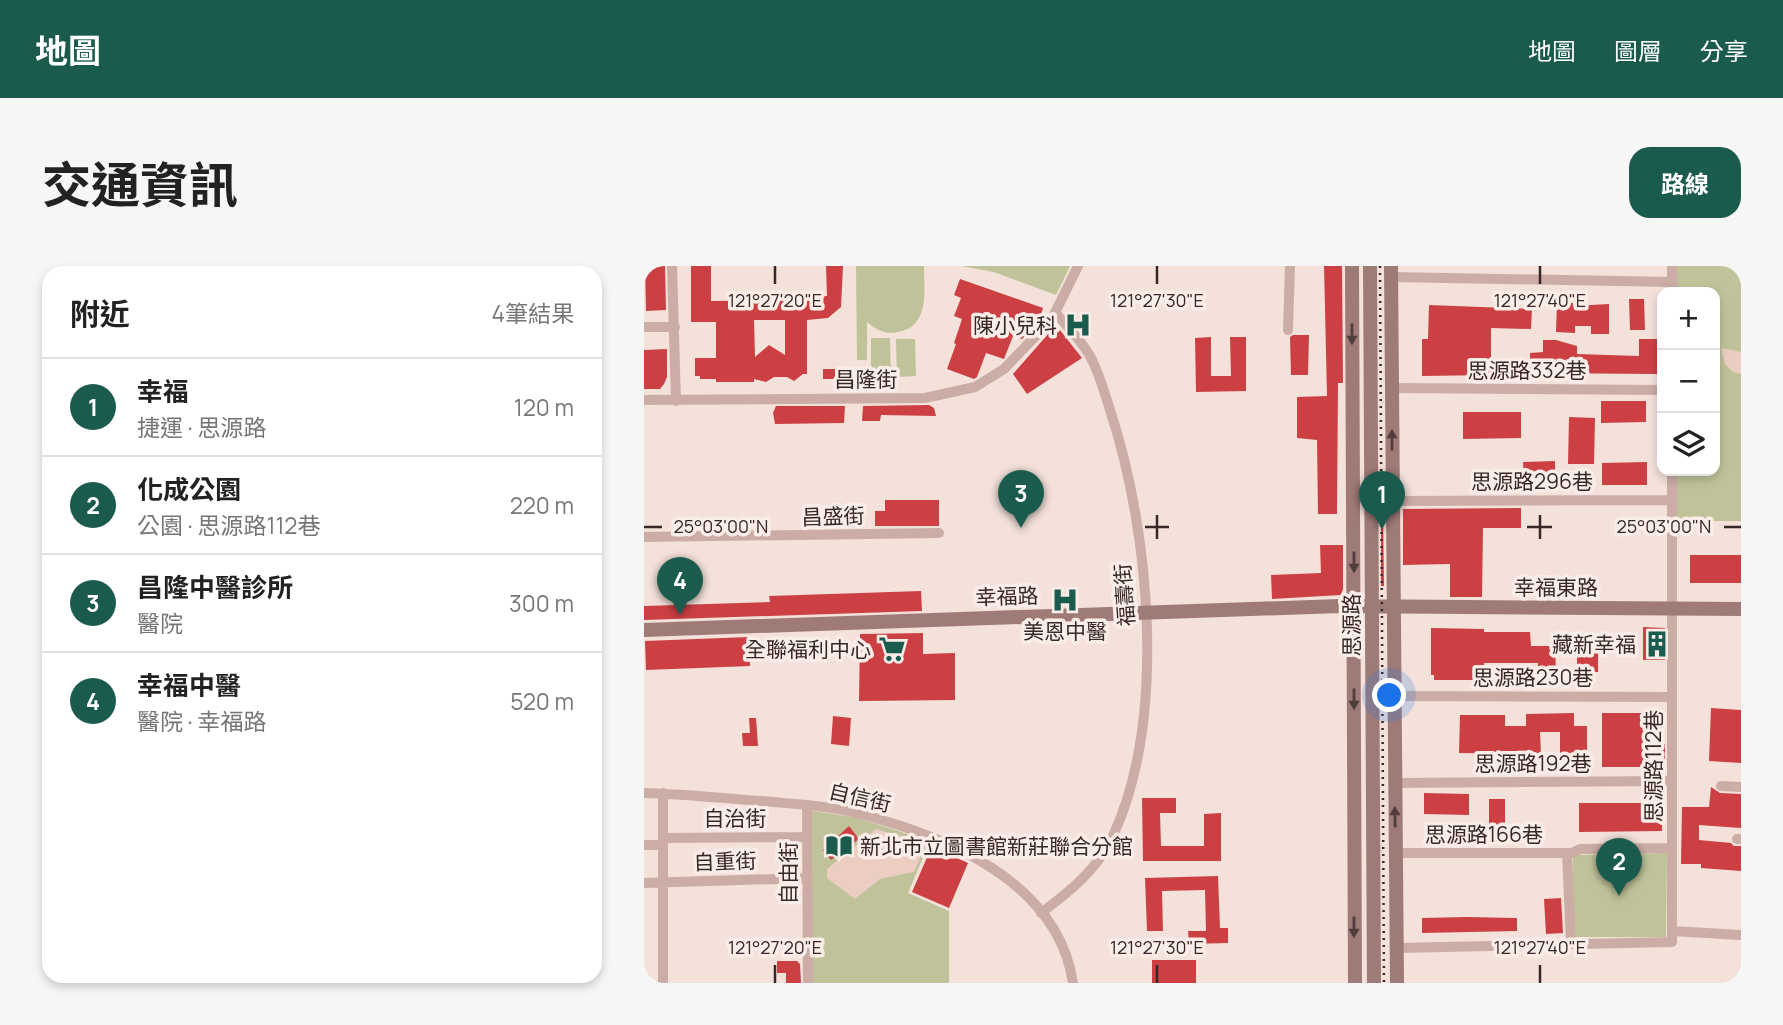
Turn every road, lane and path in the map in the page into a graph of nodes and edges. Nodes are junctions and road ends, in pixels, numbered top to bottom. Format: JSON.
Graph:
{"nodes":[{"id":1,"x":672,"y":266,"type":"edge"},
{"id":2,"x":1078,"y":266,"type":"edge"},
{"id":3,"x":1290,"y":266,"type":"edge"},
{"id":4,"x":1352,"y":266,"type":"edge"},
{"id":5,"x":1370,"y":266,"type":"edge"},
{"id":6,"x":1672,"y":266,"type":"edge"},
{"id":7,"x":1391,"y":271,"type":"edge"},
{"id":8,"x":1672,"y":287,"type":"edge"},
{"id":9,"x":1055,"y":312,"type":"junction"},
{"id":10,"x":644,"y":327,"type":"edge"},
{"id":11,"x":675,"y":327,"type":"junction"},
{"id":12,"x":1288,"y":330,"type":"dead end"},
{"id":13,"x":1392,"y":388,"type":"junction"},
{"id":14,"x":1657,"y":390,"type":"edge"},
{"id":15,"x":644,"y":400,"type":"edge"},
{"id":16,"x":676,"y":401,"type":"junction"},
{"id":17,"x":1672,"y":476,"type":"edge"},
{"id":18,"x":1672,"y":500,"type":"junction"},
{"id":19,"x":1392,"y":501,"type":"junction"},
{"id":20,"x":939,"y":533,"type":"dead end"},
{"id":21,"x":644,"y":537,"type":"edge"},
{"id":22,"x":1354,"y":606,"type":"junction"},
{"id":23,"x":1372,"y":606,"type":"junction"},
{"id":24,"x":1393,"y":607,"type":"junction"},
{"id":25,"x":1672,"y":608,"type":"junction"},
{"id":26,"x":1741,"y":609,"type":"edge"},
{"id":27,"x":1145,"y":612,"type":"junction"},
{"id":28,"x":644,"y":629,"type":"edge"},
{"id":29,"x":1394,"y":696,"type":"junction"},
{"id":30,"x":1672,"y":696,"type":"junction"},
{"id":31,"x":1672,"y":781,"type":"junction"},
{"id":32,"x":1395,"y":783,"type":"junction"},
{"id":33,"x":1721,"y":786,"type":"dead end"},
{"id":34,"x":1741,"y":787,"type":"edge"},
{"id":35,"x":644,"y":793,"type":"edge"},
{"id":36,"x":663,"y":793,"type":"junction"},
{"id":37,"x":807,"y":805,"type":"junction"},
{"id":38,"x":807,"y":837,"type":"junction"},
{"id":39,"x":663,"y":841,"type":"junction"},
{"id":40,"x":644,"y":845,"type":"edge"},
{"id":41,"x":1672,"y":848,"type":"junction"},
{"id":42,"x":1396,"y":853,"type":"junction"},
{"id":43,"x":1570,"y":853,"type":"junction"},
{"id":44,"x":807,"y":878,"type":"junction"},
{"id":45,"x":663,"y":882,"type":"junction"},
{"id":46,"x":644,"y":883,"type":"edge"},
{"id":47,"x":1041,"y":913,"type":"junction"},
{"id":48,"x":1672,"y":931,"type":"junction"},
{"id":49,"x":1741,"y":935,"type":"edge"},
{"id":50,"x":1571,"y":944,"type":"junction"},
{"id":51,"x":1396,"y":948,"type":"junction"},
{"id":52,"x":663,"y":983,"type":"edge"},
{"id":53,"x":808,"y":983,"type":"edge"},
{"id":54,"x":1073,"y":983,"type":"edge"},
{"id":55,"x":1354,"y":983,"type":"edge"},
{"id":56,"x":1374,"y":983,"type":"edge"},
{"id":57,"x":1397,"y":983,"type":"edge"}],
"edges":[{"from":1,"to":11,"type":"street"},
{"from":2,"to":9,"type":"street"},
{"from":3,"to":12,"type":"street"},
{"from":4,"to":22,"type":"main road","name":"思源路","one_way":true},
{"from":5,"to":23,"type":"main road","name":"思源路"},
{"from":6,"to":8,"type":"street"},
{"from":7,"to":8,"type":"street"},
{"from":7,"to":13,"type":"main road","name":"思源路"},
{"from":9,"to":16,"type":"street","name":"昌隆街"},
{"from":9,"to":27,"type":"street","name":"福壽街"},
{"from":10,"to":11,"type":"street"},
{"from":11,"to":16,"type":"street"},
{"from":13,"to":14,"type":"street","name":"思源路332巷"},
{"from":19,"to":13,"type":"main road","name":"思源路","one_way":true},
{"from":15,"to":16,"type":"street","name":"昌隆街"},
{"from":17,"to":18,"type":"street","name":"思源路112巷"},
{"from":18,"to":19,"type":"street","name":"思源路296巷"},
{"from":18,"to":25,"type":"street","name":"思源路112巷"},
{"from":19,"to":24,"type":"main road","name":"思源路"},
{"from":20,"to":21,"type":"street","name":"昌盛街"},
{"from":22,"to":23,"type":"main road","name":"幸福路"},
{"from":22,"to":27,"type":"main road","name":"幸福路"},
{"from":22,"to":55,"type":"main road","name":"思源路","one_way":true},
{"from":23,"to":24,"type":"main road","name":"幸福東路"},
{"from":23,"to":56,"type":"main road","name":"思源路"},
{"from":24,"to":25,"type":"main road","name":"幸福東路"},
{"from":24,"to":29,"type":"main road","name":"思源路"},
{"from":25,"to":26,"type":"main road","name":"幸福東路"},
{"from":25,"to":30,"type":"street","name":"思源路112巷"},
{"from":27,"to":28,"type":"main road","name":"幸福路"},
{"from":27,"to":47,"type":"street","name":"福壽街"},
{"from":29,"to":30,"type":"street","name":"思源路230巷"},
{"from":29,"to":32,"type":"main road","name":"思源路"},
{"from":30,"to":31,"type":"street","name":"思源路112巷"},
{"from":31,"to":32,"type":"street","name":"思源路192巷"},
{"from":31,"to":41,"type":"street","name":"思源路112巷"},
{"from":42,"to":32,"type":"main road","name":"思源路","one_way":true},
{"from":33,"to":34,"type":"street"},
{"from":35,"to":36,"type":"street","name":"自信街"},
{"from":36,"to":37,"type":"street","name":"自信街"},
{"from":36,"to":39,"type":"street"},
{"from":37,"to":38,"type":"street","name":"自由街"},
{"from":37,"to":47,"type":"street","name":"自信街"},
{"from":38,"to":39,"type":"street","name":"自治街"},
{"from":38,"to":44,"type":"street","name":"自由街"},
{"from":39,"to":40,"type":"street","name":"自治街"},
{"from":39,"to":45,"type":"street"},
{"from":41,"to":43,"type":"street","name":"思源路166巷"},
{"from":41,"to":48,"type":"street","name":"思源路112巷"},
{"from":42,"to":43,"type":"street","name":"思源路166巷"},
{"from":42,"to":51,"type":"main road","name":"思源路"},
{"from":43,"to":50,"type":"street"},
{"from":44,"to":45,"type":"street","name":"自重街"},
{"from":44,"to":53,"type":"street","name":"自由街"},
{"from":45,"to":46,"type":"street","name":"自重街"},
{"from":45,"to":52,"type":"street"},
{"from":47,"to":54,"type":"street","name":"自信街"},
{"from":48,"to":49,"type":"street"},
{"from":48,"to":50,"type":"street"},
{"from":50,"to":51,"type":"street"},
{"from":51,"to":57,"type":"main road","name":"思源路"}]}
